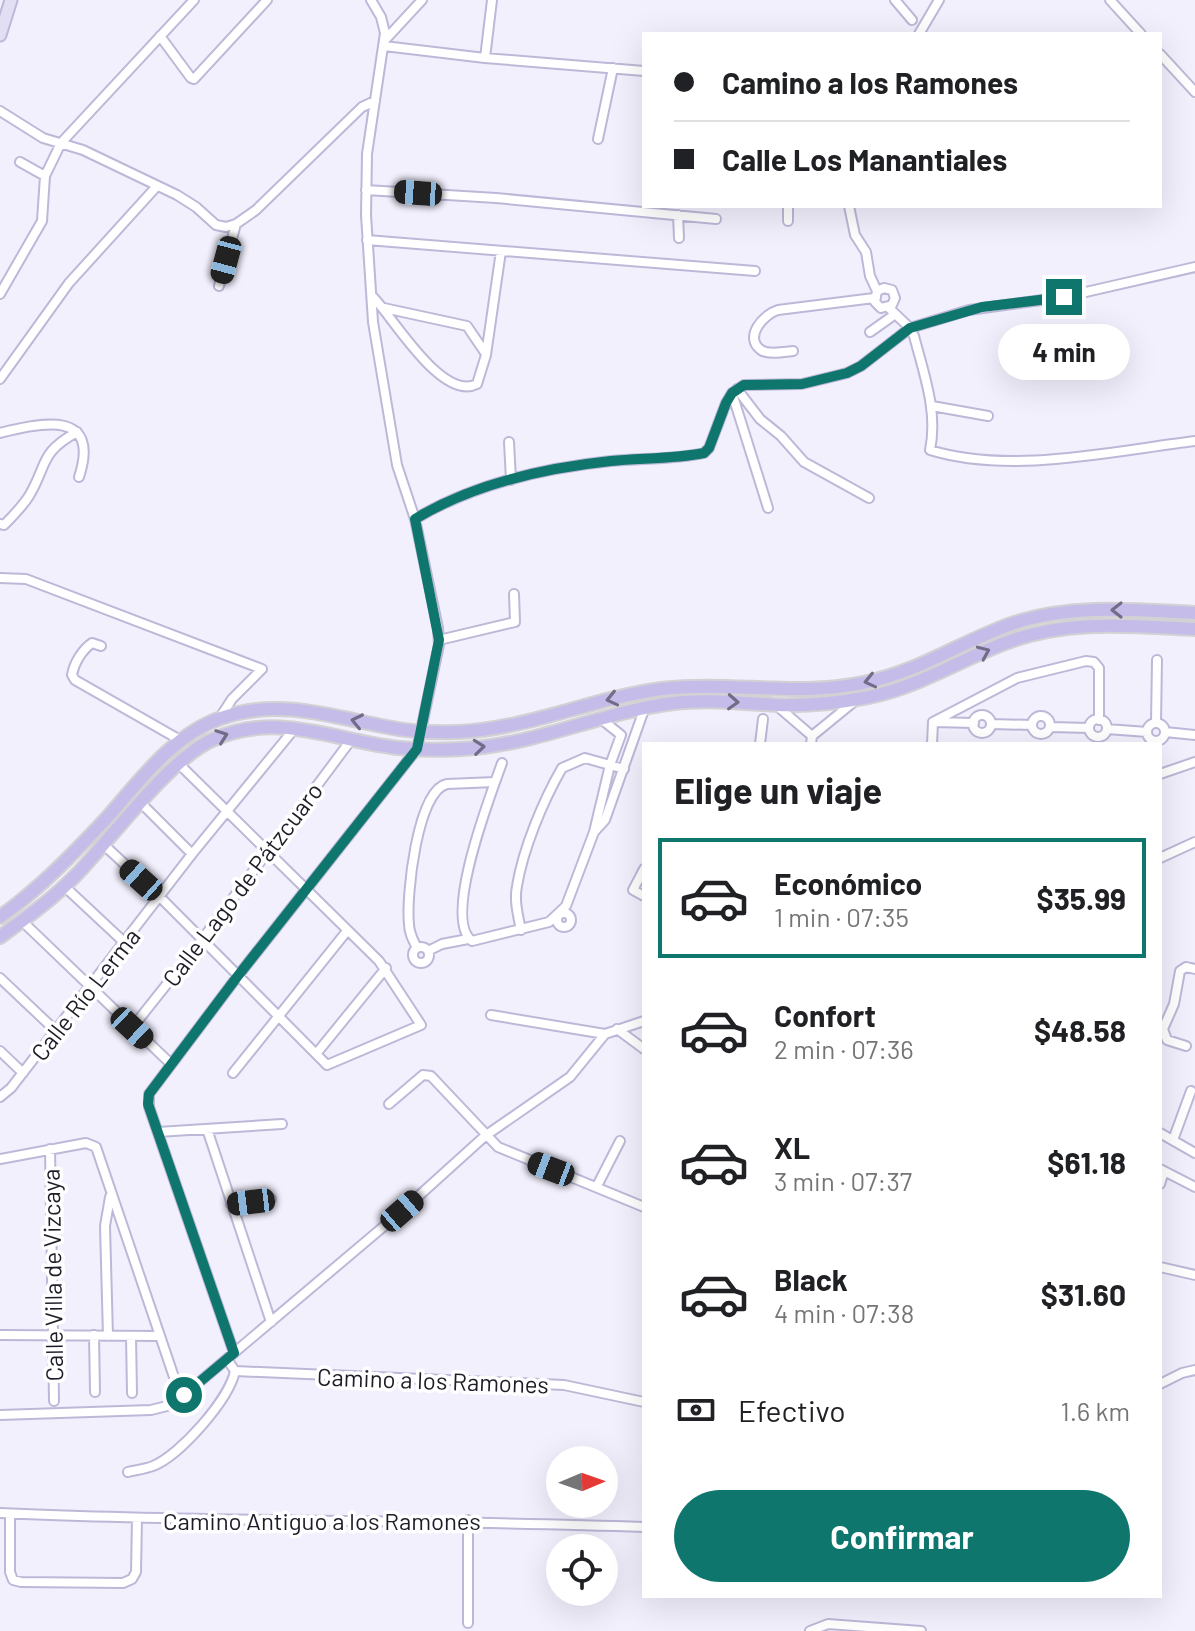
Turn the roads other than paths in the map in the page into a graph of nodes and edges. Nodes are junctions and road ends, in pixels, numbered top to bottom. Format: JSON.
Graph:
{"nodes":[{"id":1,"x":11,"y":0,"type":"edge"},
{"id":2,"x":194,"y":0,"type":"edge"},
{"id":3,"x":267,"y":0,"type":"edge"},
{"id":4,"x":371,"y":0,"type":"edge"},
{"id":5,"x":422,"y":0,"type":"edge"},
{"id":6,"x":492,"y":0,"type":"edge"},
{"id":7,"x":939,"y":0,"type":"edge"},
{"id":8,"x":1110,"y":0,"type":"edge"},
{"id":9,"x":897,"y":1,"type":"edge"},
{"id":10,"x":912,"y":20,"type":"dead end"},
{"id":11,"x":920,"y":32,"type":"edge"},
{"id":12,"x":1139,"y":32,"type":"edge"},
{"id":13,"x":0,"y":35,"type":"edge"},
{"id":14,"x":160,"y":36,"type":"junction"},
{"id":15,"x":385,"y":43,"type":"junction"},
{"id":16,"x":1162,"y":56,"type":"edge"},
{"id":17,"x":485,"y":58,"type":"junction"},
{"id":18,"x":613,"y":68,"type":"junction"},
{"id":19,"x":642,"y":71,"type":"edge"},
{"id":20,"x":1195,"y":92,"type":"edge"},
{"id":21,"x":375,"y":101,"type":"junction"},
{"id":22,"x":0,"y":111,"type":"edge"},
{"id":23,"x":598,"y":139,"type":"dead end"},
{"id":24,"x":61,"y":143,"type":"junction"},
{"id":25,"x":20,"y":162,"type":"dead end"},
{"id":26,"x":45,"y":176,"type":"junction"},
{"id":27,"x":157,"y":186,"type":"junction"},
{"id":28,"x":366,"y":190,"type":"junction"},
{"id":29,"x":788,"y":208,"type":"edge"},
{"id":30,"x":849,"y":208,"type":"edge"},
{"id":31,"x":678,"y":215,"type":"junction"},
{"id":32,"x":716,"y":219,"type":"dead end"},
{"id":33,"x":788,"y":221,"type":"dead end"},
{"id":34,"x":236,"y":224,"type":"junction"},
{"id":35,"x":679,"y":238,"type":"dead end"},
{"id":36,"x":367,"y":240,"type":"junction"},
{"id":37,"x":501,"y":251,"type":"junction"},
{"id":38,"x":1195,"y":267,"type":"edge"},
{"id":39,"x":755,"y":271,"type":"dead end"},
{"id":40,"x":219,"y":286,"type":"dead end"},
{"id":41,"x":0,"y":294,"type":"edge"},
{"id":42,"x":876,"y":295,"type":"junction"},
{"id":43,"x":372,"y":296,"type":"junction"},
{"id":44,"x":384,"y":308,"type":"junction"},
{"id":45,"x":891,"y":311,"type":"junction"},
{"id":46,"x":910,"y":328,"type":"junction"},
{"id":47,"x":870,"y":332,"type":"dead end"},
{"id":48,"x":793,"y":351,"type":"dead end"},
{"id":49,"x":486,"y":355,"type":"junction"},
{"id":50,"x":0,"y":379,"type":"edge"},
{"id":51,"x":734,"y":391,"type":"junction"},
{"id":52,"x":932,"y":406,"type":"junction"},
{"id":53,"x":988,"y":416,"type":"dead end"},
{"id":54,"x":77,"y":432,"type":"junction"},
{"id":55,"x":0,"y":433,"type":"edge"},
{"id":56,"x":1195,"y":441,"type":"edge"},
{"id":57,"x":509,"y":442,"type":"dead end"},
{"id":58,"x":79,"y":477,"type":"dead end"},
{"id":59,"x":511,"y":480,"type":"junction"},
{"id":60,"x":869,"y":498,"type":"dead end"},
{"id":61,"x":768,"y":508,"type":"dead end"},
{"id":62,"x":415,"y":519,"type":"junction"},
{"id":63,"x":2,"y":525,"type":"edge"},
{"id":64,"x":0,"y":578,"type":"edge"},
{"id":65,"x":514,"y":594,"type":"dead end"},
{"id":66,"x":1195,"y":613,"type":"edge"},
{"id":67,"x":1195,"y":629,"type":"edge"},
{"id":68,"x":439,"y":640,"type":"junction"},
{"id":69,"x":101,"y":646,"type":"dead end"},
{"id":70,"x":1157,"y":660,"type":"dead end"},
{"id":71,"x":856,"y":699,"type":"junction"},
{"id":72,"x":775,"y":704,"type":"junction"},
{"id":73,"x":645,"y":707,"type":"junction"},
{"id":74,"x":600,"y":718,"type":"junction"},
{"id":75,"x":219,"y":719,"type":"junction"},
{"id":76,"x":763,"y":719,"type":"dead end"},
{"id":77,"x":1099,"y":720,"type":"junction"},
{"id":78,"x":933,"y":722,"type":"junction"},
{"id":79,"x":974,"y":723,"type":"junction"},
{"id":80,"x":1156,"y":723,"type":"junction"},
{"id":81,"x":991,"y":724,"type":"junction"},
{"id":82,"x":1032,"y":725,"type":"junction"},
{"id":83,"x":295,"y":727,"type":"junction"},
{"id":84,"x":1050,"y":727,"type":"junction"},
{"id":85,"x":1089,"y":728,"type":"junction"},
{"id":86,"x":1107,"y":729,"type":"junction"},
{"id":87,"x":422,"y":732,"type":"junction"},
{"id":88,"x":981,"y":732,"type":"junction"},
{"id":89,"x":1147,"y":732,"type":"junction"},
{"id":90,"x":1165,"y":732,"type":"junction"},
{"id":91,"x":621,"y":735,"type":"junction"},
{"id":92,"x":1195,"y":735,"type":"edge"},
{"id":93,"x":634,"y":739,"type":"junction"},
{"id":94,"x":1040,"y":739,"type":"edge"},
{"id":95,"x":180,"y":740,"type":"junction"},
{"id":96,"x":351,"y":740,"type":"junction"},
{"id":97,"x":811,"y":740,"type":"edge"},
{"id":98,"x":1097,"y":741,"type":"edge"},
{"id":99,"x":760,"y":742,"type":"edge"},
{"id":100,"x":932,"y":742,"type":"edge"},
{"id":101,"x":981,"y":742,"type":"edge"},
{"id":102,"x":1156,"y":742,"type":"edge"},
{"id":103,"x":417,"y":749,"type":"junction"},
{"id":104,"x":1195,"y":762,"type":"edge"},
{"id":105,"x":502,"y":763,"type":"dead end"},
{"id":106,"x":179,"y":764,"type":"junction"},
{"id":107,"x":610,"y":765,"type":"junction"},
{"id":108,"x":624,"y":769,"type":"junction"},
{"id":109,"x":1162,"y":773,"type":"edge"},
{"id":110,"x":495,"y":782,"type":"junction"},
{"id":111,"x":141,"y":803,"type":"junction"},
{"id":112,"x":227,"y":811,"type":"junction"},
{"id":113,"x":594,"y":832,"type":"junction"},
{"id":114,"x":1195,"y":842,"type":"edge"},
{"id":115,"x":104,"y":845,"type":"junction"},
{"id":116,"x":267,"y":850,"type":"junction"},
{"id":117,"x":192,"y":854,"type":"junction"},
{"id":118,"x":1162,"y":857,"type":"edge"},
{"id":119,"x":642,"y":873,"type":"edge"},
{"id":120,"x":64,"y":886,"type":"junction"},
{"id":121,"x":307,"y":889,"type":"junction"},
{"id":122,"x":642,"y":895,"type":"edge"},
{"id":123,"x":160,"y":897,"type":"junction"},
{"id":124,"x":0,"y":917,"type":"edge"},
{"id":125,"x":22,"y":921,"type":"junction"},
{"id":126,"x":521,"y":930,"type":"junction"},
{"id":127,"x":347,"y":931,"type":"junction"},
{"id":128,"x":0,"y":937,"type":"edge"},
{"id":129,"x":468,"y":939,"type":"junction"},
{"id":130,"x":201,"y":941,"type":"junction"},
{"id":131,"x":125,"y":943,"type":"junction"},
{"id":132,"x":417,"y":948,"type":"junction"},
{"id":133,"x":428,"y":951,"type":"junction"},
{"id":134,"x":386,"y":968,"type":"junction"},
{"id":135,"x":1195,"y":969,"type":"edge"},
{"id":136,"x":237,"y":977,"type":"junction"},
{"id":137,"x":0,"y":978,"type":"edge"},
{"id":138,"x":90,"y":988,"type":"junction"},
{"id":139,"x":491,"y":1015,"type":"dead end"},
{"id":140,"x":279,"y":1016,"type":"junction"},
{"id":141,"x":642,"y":1022,"type":"edge"},
{"id":142,"x":132,"y":1028,"type":"junction"},
{"id":143,"x":617,"y":1029,"type":"junction"},
{"id":144,"x":56,"y":1031,"type":"junction"},
{"id":145,"x":605,"y":1034,"type":"junction"},
{"id":146,"x":1186,"y":1046,"type":"dead end"},
{"id":147,"x":642,"y":1048,"type":"edge"},
{"id":148,"x":0,"y":1051,"type":"edge"},
{"id":149,"x":316,"y":1054,"type":"junction"},
{"id":150,"x":171,"y":1064,"type":"junction"},
{"id":151,"x":23,"y":1073,"type":"junction"},
{"id":152,"x":233,"y":1073,"type":"dead end"},
{"id":153,"x":1191,"y":1091,"type":"dead end"},
{"id":154,"x":0,"y":1097,"type":"edge"},
{"id":155,"x":389,"y":1104,"type":"dead end"},
{"id":156,"x":282,"y":1124,"type":"dead end"},
{"id":157,"x":207,"y":1129,"type":"junction"},
{"id":158,"x":158,"y":1132,"type":"junction"},
{"id":159,"x":1162,"y":1134,"type":"edge"},
{"id":160,"x":485,"y":1136,"type":"junction"},
{"id":161,"x":1173,"y":1140,"type":"junction"},
{"id":162,"x":620,"y":1141,"type":"dead end"},
{"id":163,"x":50,"y":1149,"type":"junction"},
{"id":164,"x":1195,"y":1153,"type":"edge"},
{"id":165,"x":0,"y":1159,"type":"edge"},
{"id":166,"x":1162,"y":1170,"type":"edge"},
{"id":167,"x":597,"y":1186,"type":"junction"},
{"id":168,"x":1195,"y":1187,"type":"edge"},
{"id":169,"x":111,"y":1194,"type":"junction"},
{"id":170,"x":271,"y":1199,"type":"dead end"},
{"id":171,"x":231,"y":1204,"type":"junction"},
{"id":172,"x":642,"y":1206,"type":"edge"},
{"id":173,"x":1162,"y":1267,"type":"edge"},
{"id":174,"x":1195,"y":1275,"type":"edge"},
{"id":175,"x":271,"y":1322,"type":"junction"},
{"id":176,"x":0,"y":1335,"type":"edge"},
{"id":177,"x":53,"y":1335,"type":"junction"},
{"id":178,"x":94,"y":1335,"type":"junction"},
{"id":179,"x":108,"y":1336,"type":"junction"},
{"id":180,"x":131,"y":1336,"type":"junction"},
{"id":181,"x":159,"y":1336,"type":"junction"},
{"id":182,"x":231,"y":1356,"type":"junction"},
{"id":183,"x":1195,"y":1370,"type":"edge"},
{"id":184,"x":235,"y":1371,"type":"junction"},
{"id":185,"x":176,"y":1383,"type":"dead end"},
{"id":186,"x":1162,"y":1383,"type":"edge"},
{"id":187,"x":95,"y":1392,"type":"dead end"},
{"id":188,"x":132,"y":1393,"type":"dead end"},
{"id":189,"x":54,"y":1401,"type":"dead end"},
{"id":190,"x":642,"y":1402,"type":"edge"},
{"id":191,"x":0,"y":1415,"type":"edge"},
{"id":192,"x":128,"y":1472,"type":"dead end"},
{"id":193,"x":5,"y":1513,"type":"edge"},
{"id":194,"x":137,"y":1519,"type":"junction"},
{"id":195,"x":468,"y":1520,"type":"junction"},
{"id":196,"x":642,"y":1527,"type":"edge"},
{"id":197,"x":468,"y":1623,"type":"dead end"},
{"id":198,"x":857,"y":1628,"type":"edge"},
{"id":199,"x":902,"y":1630,"type":"edge"},
{"id":200,"x":810,"y":1631,"type":"edge"},
{"id":201,"x":921,"y":1631,"type":"edge"}],
"edges":[{"from":1,"to":13,"type":"main road"},
{"from":2,"to":14,"type":"street"},
{"from":3,"to":14,"type":"street"},
{"from":4,"to":15,"type":"street"},
{"from":5,"to":15,"type":"street"},
{"from":6,"to":17,"type":"street"},
{"from":7,"to":11,"type":"street"},
{"from":8,"to":12,"type":"street"},
{"from":9,"to":10,"type":"street"},
{"from":14,"to":24,"type":"street"},
{"from":15,"to":17,"type":"street"},
{"from":15,"to":21,"type":"street"},
{"from":16,"to":20,"type":"street"},
{"from":17,"to":18,"type":"street"},
{"from":18,"to":19,"type":"street"},
{"from":18,"to":23,"type":"street"},
{"from":21,"to":28,"type":"street"},
{"from":21,"to":34,"type":"street"},
{"from":22,"to":24,"type":"street"},
{"from":24,"to":26,"type":"street"},
{"from":24,"to":27,"type":"street"},
{"from":25,"to":26,"type":"street"},
{"from":26,"to":41,"type":"street"},
{"from":27,"to":34,"type":"street"},
{"from":27,"to":50,"type":"street"},
{"from":28,"to":31,"type":"street"},
{"from":28,"to":36,"type":"street"},
{"from":29,"to":33,"type":"street"},
{"from":30,"to":42,"type":"street"},
{"from":31,"to":32,"type":"street"},
{"from":31,"to":35,"type":"street"},
{"from":34,"to":40,"type":"street"},
{"from":36,"to":37,"type":"street"},
{"from":36,"to":43,"type":"street"},
{"from":37,"to":39,"type":"street"},
{"from":37,"to":49,"type":"street"},
{"from":38,"to":46,"type":"street"},
{"from":42,"to":45,"type":"street"},
{"from":42,"to":45,"type":"street"},
{"from":42,"to":48,"type":"street"},
{"from":43,"to":44,"type":"street"},
{"from":43,"to":62,"type":"street"},
{"from":44,"to":49,"type":"street"},
{"from":44,"to":49,"type":"street"},
{"from":45,"to":46,"type":"street"},
{"from":45,"to":47,"type":"street"},
{"from":46,"to":51,"type":"street"},
{"from":46,"to":52,"type":"street"},
{"from":51,"to":59,"type":"street"},
{"from":51,"to":60,"type":"street"},
{"from":51,"to":61,"type":"street"},
{"from":52,"to":53,"type":"street"},
{"from":52,"to":56,"type":"street"},
{"from":54,"to":55,"type":"street"},
{"from":54,"to":58,"type":"street"},
{"from":54,"to":63,"type":"street"},
{"from":57,"to":59,"type":"street"},
{"from":59,"to":62,"type":"street"},
{"from":62,"to":68,"type":"street"},
{"from":64,"to":75,"type":"street"},
{"from":65,"to":68,"type":"street"},
{"from":66,"to":87,"type":"main road","one_way":true},
{"from":71,"to":67,"type":"main road","one_way":true},
{"from":68,"to":87,"type":"street"},
{"from":69,"to":95,"type":"street"},
{"from":70,"to":80,"type":"street"},
{"from":71,"to":72,"type":"main road"},
{"from":71,"to":97,"type":"street"},
{"from":73,"to":72,"type":"main road","one_way":true},
{"from":72,"to":97,"type":"street"},
{"from":73,"to":74,"type":"main road"},
{"from":73,"to":93,"type":"street"},
{"from":74,"to":91,"type":"street"},
{"from":103,"to":74,"type":"main road","one_way":true},
{"from":87,"to":75,"type":"main road","one_way":true},
{"from":75,"to":95,"type":"main road"},
{"from":76,"to":99,"type":"street"},
{"from":77,"to":78,"type":"street"},
{"from":77,"to":85,"type":"street"},
{"from":77,"to":86,"type":"street"},
{"from":78,"to":79,"type":"street"},
{"from":78,"to":100,"type":"street"},
{"from":79,"to":81,"type":"street"},
{"from":79,"to":88,"type":"street"},
{"from":80,"to":89,"type":"street"},
{"from":80,"to":90,"type":"street"},
{"from":81,"to":82,"type":"street"},
{"from":81,"to":88,"type":"street"},
{"from":82,"to":84,"type":"street"},
{"from":82,"to":94,"type":"street"},
{"from":83,"to":96,"type":"main road"},
{"from":106,"to":83,"type":"main road","one_way":true},
{"from":83,"to":112,"type":"street","name":"Calle Río Lerma"},
{"from":84,"to":85,"type":"street"},
{"from":84,"to":94,"type":"street"},
{"from":85,"to":98,"type":"street"},
{"from":86,"to":89,"type":"street"},
{"from":86,"to":98,"type":"street"},
{"from":87,"to":103,"type":"street"},
{"from":88,"to":101,"type":"street"},
{"from":89,"to":102,"type":"street"},
{"from":90,"to":92,"type":"street"},
{"from":90,"to":102,"type":"street"},
{"from":91,"to":93,"type":"street"},
{"from":91,"to":107,"type":"street"},
{"from":93,"to":108,"type":"street"},
{"from":95,"to":124,"type":"main road"},
{"from":96,"to":103,"type":"main road"},
{"from":96,"to":116,"type":"street","name":"Calle Lago de Pátzcuaro"},
{"from":103,"to":121,"type":"street"},
{"from":104,"to":109,"type":"street"},
{"from":105,"to":110,"type":"street"},
{"from":106,"to":111,"type":"main road"},
{"from":106,"to":112,"type":"street"},
{"from":107,"to":108,"type":"street"},
{"from":107,"to":113,"type":"street"},
{"from":107,"to":126,"type":"street"},
{"from":108,"to":113,"type":"street"},
{"from":110,"to":129,"type":"street"},
{"from":110,"to":132,"type":"street"},
{"from":111,"to":115,"type":"main road"},
{"from":111,"to":117,"type":"street"},
{"from":112,"to":116,"type":"street"},
{"from":112,"to":117,"type":"street","name":"Calle Río Lerma"},
{"from":113,"to":126,"type":"street"},
{"from":114,"to":118,"type":"street"},
{"from":115,"to":120,"type":"main road"},
{"from":115,"to":123,"type":"street"},
{"from":116,"to":121,"type":"street"},
{"from":116,"to":130,"type":"street","name":"Calle Lago de Pátzcuaro"},
{"from":117,"to":123,"type":"street","name":"Calle Río Lerma"},
{"from":119,"to":122,"type":"street"},
{"from":120,"to":125,"type":"main road"},
{"from":120,"to":131,"type":"street"},
{"from":121,"to":127,"type":"street"},
{"from":121,"to":136,"type":"street"},
{"from":123,"to":130,"type":"street"},
{"from":123,"to":131,"type":"street","name":"Calle Río Lerma"},
{"from":125,"to":128,"type":"main road"},
{"from":125,"to":138,"type":"street"},
{"from":126,"to":129,"type":"street"},
{"from":127,"to":134,"type":"street"},
{"from":127,"to":140,"type":"street"},
{"from":129,"to":133,"type":"street"},
{"from":130,"to":136,"type":"street"},
{"from":130,"to":142,"type":"street","name":"Calle Lago de Pátzcuaro"},
{"from":131,"to":138,"type":"street","name":"Calle Río Lerma"},
{"from":132,"to":133,"type":"street"},
{"from":132,"to":133,"type":"street"},
{"from":134,"to":149,"type":"street"},
{"from":134,"to":149,"type":"street"},
{"from":135,"to":146,"type":"street"},
{"from":136,"to":140,"type":"street"},
{"from":136,"to":150,"type":"street"},
{"from":137,"to":144,"type":"street"},
{"from":138,"to":142,"type":"street"},
{"from":138,"to":144,"type":"street","name":"Calle Río Lerma"},
{"from":139,"to":145,"type":"street"},
{"from":140,"to":149,"type":"street"},
{"from":140,"to":152,"type":"street"},
{"from":141,"to":143,"type":"street"},
{"from":142,"to":150,"type":"street"},
{"from":143,"to":145,"type":"street"},
{"from":143,"to":147,"type":"street"},
{"from":144,"to":151,"type":"street","name":"Calle Río Lerma"},
{"from":145,"to":160,"type":"street"},
{"from":148,"to":151,"type":"street"},
{"from":150,"to":158,"type":"street"},
{"from":151,"to":154,"type":"street","name":"Calle Río Lerma"},
{"from":153,"to":161,"type":"street"},
{"from":155,"to":160,"type":"street"},
{"from":156,"to":157,"type":"street"},
{"from":157,"to":158,"type":"street"},
{"from":157,"to":171,"type":"street"},
{"from":158,"to":182,"type":"street"},
{"from":159,"to":161,"type":"street"},
{"from":160,"to":167,"type":"street"},
{"from":160,"to":175,"type":"street"},
{"from":161,"to":164,"type":"street"},
{"from":162,"to":167,"type":"street"},
{"from":163,"to":165,"type":"street"},
{"from":163,"to":169,"type":"street"},
{"from":163,"to":177,"type":"street","name":"Calle Villa de Vizcaya"},
{"from":166,"to":168,"type":"street"},
{"from":167,"to":172,"type":"street"},
{"from":169,"to":179,"type":"street"},
{"from":169,"to":181,"type":"street"},
{"from":170,"to":171,"type":"street"},
{"from":171,"to":175,"type":"street"},
{"from":173,"to":174,"type":"street"},
{"from":175,"to":182,"type":"street"},
{"from":176,"to":177,"type":"street"},
{"from":177,"to":178,"type":"street"},
{"from":177,"to":189,"type":"street","name":"Calle Villa de Vizcaya"},
{"from":178,"to":179,"type":"street"},
{"from":178,"to":187,"type":"street"},
{"from":179,"to":180,"type":"street"},
{"from":180,"to":181,"type":"street"},
{"from":180,"to":188,"type":"street"},
{"from":181,"to":185,"type":"street"},
{"from":182,"to":184,"type":"street"},
{"from":182,"to":191,"type":"street"},
{"from":183,"to":186,"type":"street"},
{"from":184,"to":190,"type":"street","name":"Camino a los Ramones"},
{"from":184,"to":192,"type":"street"},
{"from":193,"to":194,"type":"street","name":"Camino Antiguo a los Ramones"},
{"from":193,"to":194,"type":"street"},
{"from":194,"to":195,"type":"street","name":"Camino Antiguo a los Ramones"},
{"from":195,"to":196,"type":"street","name":"Camino Antiguo a los Ramones"},
{"from":195,"to":197,"type":"street"},
{"from":198,"to":199,"type":"street"},
{"from":198,"to":200,"type":"street"},
{"from":199,"to":201,"type":"street"}]}
